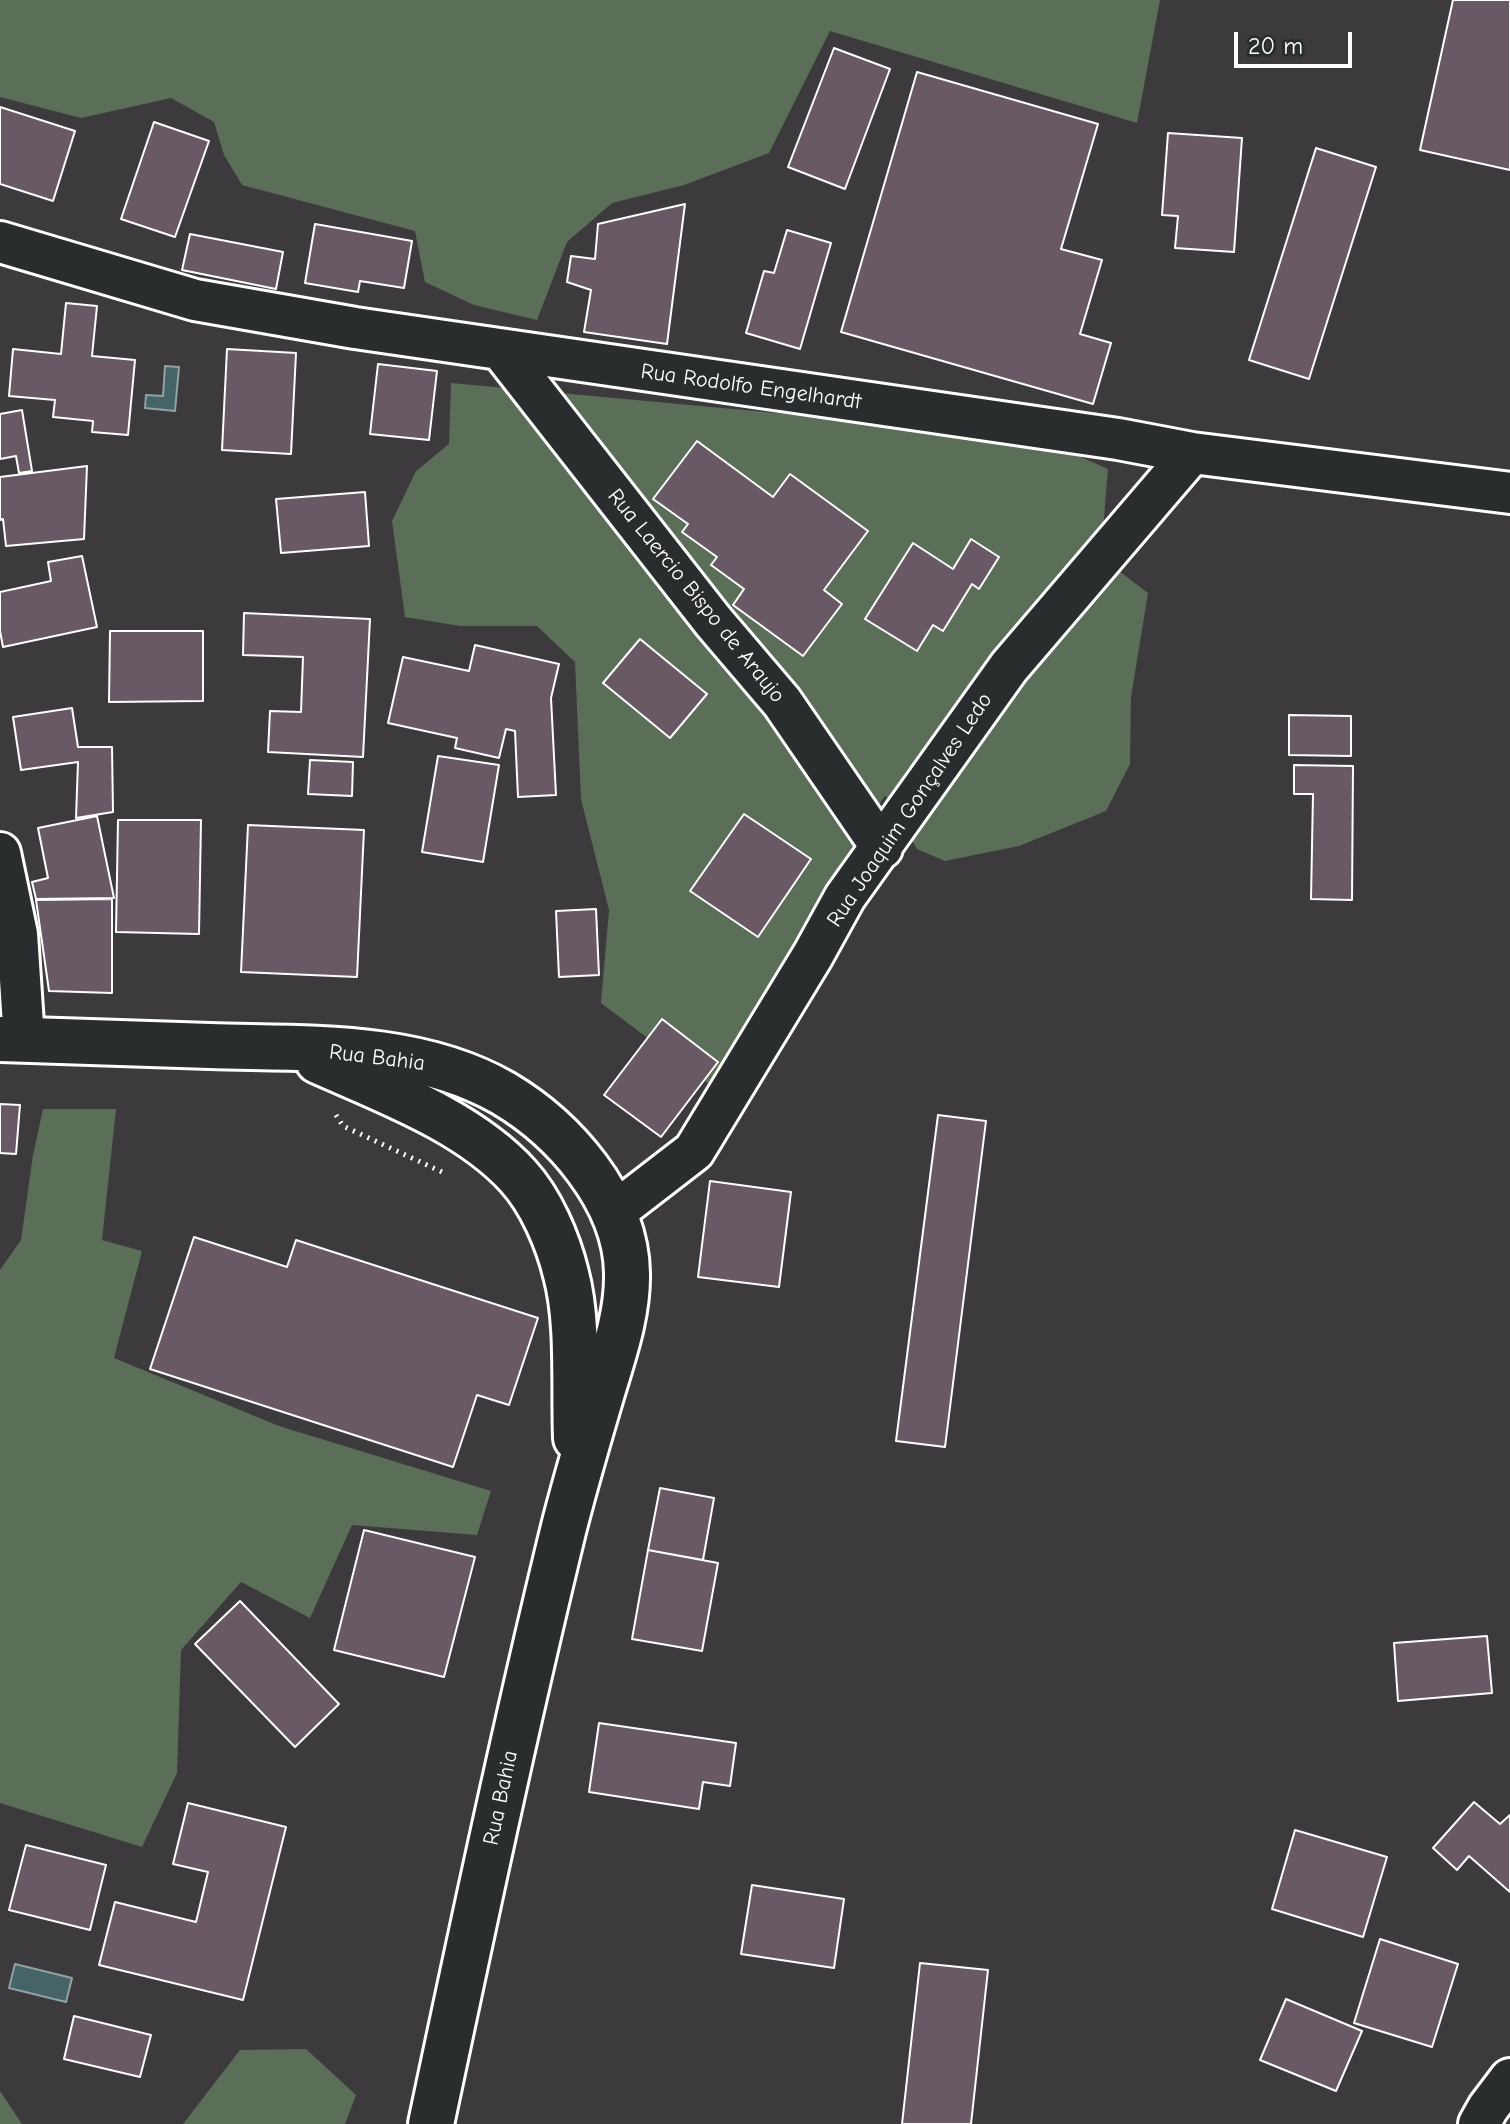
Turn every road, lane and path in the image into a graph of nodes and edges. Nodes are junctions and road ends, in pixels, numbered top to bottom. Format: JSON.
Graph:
{"nodes":[{"id":1,"x":0,"y":242,"type":"edge"},
{"id":2,"x":502,"y":351,"type":"junction"},
{"id":3,"x":1192,"y":453,"type":"junction"},
{"id":4,"x":1510,"y":493,"type":"edge"},
{"id":5,"x":882,"y":848,"type":"junction"},
{"id":6,"x":0,"y":853,"type":"edge"},
{"id":7,"x":12,"y":1039,"type":"edge"},
{"id":8,"x":290,"y":1048,"type":"junction"},
{"id":9,"x":334,"y":1113,"type":"dead end"},
{"id":10,"x":444,"y":1172,"type":"dead end"},
{"id":11,"x":528,"y":1188,"type":"junction"},
{"id":12,"x":615,"y":1212,"type":"junction"},
{"id":13,"x":572,"y":1308,"type":"junction"},
{"id":14,"x":577,"y":1474,"type":"junction"},
{"id":15,"x":1510,"y":2079,"type":"edge"},
{"id":16,"x":431,"y":2124,"type":"edge"},
{"id":17,"x":1479,"y":2124,"type":"edge"}],
"edges":[{"from":1,"to":2,"type":"street","name":"Rua Rodolfo Engelhardt"},
{"from":2,"to":3,"type":"street","name":"Rua Rodolfo Engelhardt"},
{"from":2,"to":5,"type":"street","name":"Rua Laercio Bispo de Araujo"},
{"from":3,"to":4,"type":"street","name":"Rua Rodolfo Engelhardt"},
{"from":3,"to":5,"type":"street","name":"Rua Joaquim Gonçalves Ledo"},
{"from":5,"to":12,"type":"street","name":"Rua Joaquim Gonçalves Ledo"},
{"from":6,"to":7,"type":"street"},
{"from":7,"to":8,"type":"main road","name":"Rua Bahia"},
{"from":8,"to":11,"type":"main road","name":"Rua Bahia"},
{"from":8,"to":12,"type":"main road","name":"Rua Bahia"},
{"from":9,"to":10,"type":"path"},
{"from":11,"to":12,"type":"main road"},
{"from":11,"to":13,"type":"main road","name":"Rua Bahia"},
{"from":12,"to":13,"type":"main road"},
{"from":12,"to":14,"type":"main road","name":"Rua Bahia"},
{"from":13,"to":14,"type":"main road","name":"Rua Bahia"},
{"from":14,"to":16,"type":"main road","name":"Rua Bahia"},
{"from":15,"to":17,"type":"street"}]}
